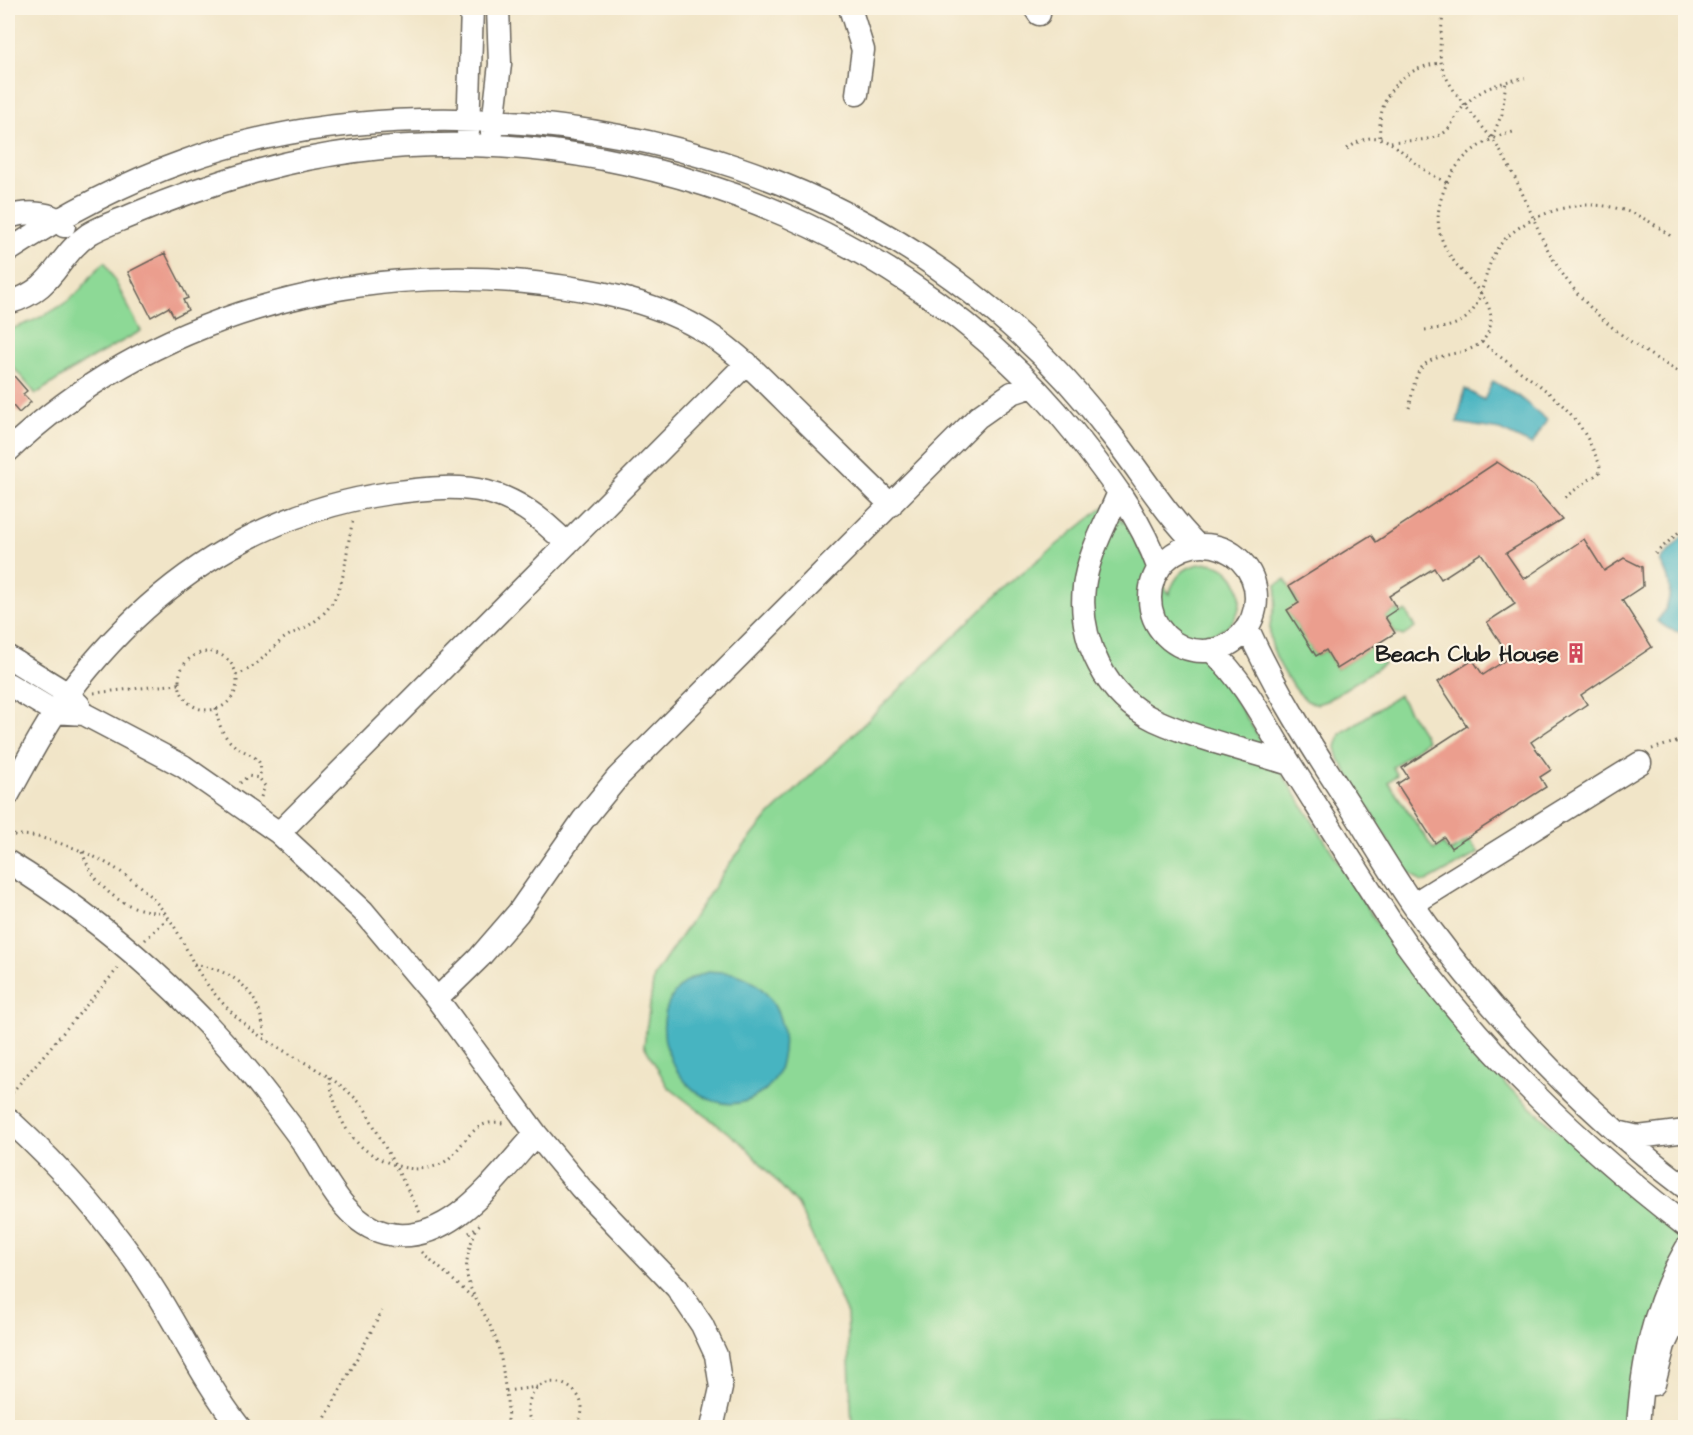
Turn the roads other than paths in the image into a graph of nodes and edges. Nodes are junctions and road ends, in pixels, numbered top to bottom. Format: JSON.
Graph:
{"nodes":[{"id":1,"x":850,"y":8,"type":"edge"},
{"id":2,"x":472,"y":12,"type":"edge"},
{"id":3,"x":498,"y":12,"type":"edge"},
{"id":4,"x":857,"y":94,"type":"dead end"},
{"id":5,"x":469,"y":119,"type":"junction"},
{"id":6,"x":493,"y":120,"type":"junction"},
{"id":7,"x":468,"y":146,"type":"junction"},
{"id":8,"x":492,"y":147,"type":"junction"},
{"id":9,"x":10,"y":210,"type":"edge"},
{"id":10,"x":60,"y":220,"type":"junction"},
{"id":11,"x":77,"y":244,"type":"junction"},
{"id":12,"x":8,"y":251,"type":"edge"},
{"id":13,"x":8,"y":303,"type":"edge"},
{"id":14,"x":747,"y":363,"type":"junction"},
{"id":15,"x":1033,"y":386,"type":"junction"},
{"id":16,"x":8,"y":451,"type":"edge"},
{"id":17,"x":1119,"y":492,"type":"junction"},
{"id":18,"x":891,"y":505,"type":"junction"},
{"id":19,"x":567,"y":544,"type":"junction"},
{"id":20,"x":1197,"y":545,"type":"junction"},
{"id":21,"x":1159,"y":568,"type":"junction"},
{"id":22,"x":1247,"y":627,"type":"junction"},
{"id":23,"x":1211,"y":650,"type":"junction"},
{"id":24,"x":8,"y":657,"type":"edge"},
{"id":25,"x":8,"y":684,"type":"edge"},
{"id":26,"x":62,"y":703,"type":"junction"},
{"id":27,"x":1640,"y":763,"type":"dead end"},
{"id":28,"x":1290,"y":764,"type":"junction"},
{"id":29,"x":8,"y":795,"type":"edge"},
{"id":30,"x":279,"y":833,"type":"junction"},
{"id":31,"x":8,"y":862,"type":"edge"},
{"id":32,"x":1413,"y":904,"type":"junction"},
{"id":33,"x":437,"y":999,"type":"junction"},
{"id":34,"x":8,"y":1119,"type":"edge"},
{"id":35,"x":1686,"y":1131,"type":"edge"},
{"id":36,"x":1617,"y":1132,"type":"junction"},
{"id":37,"x":531,"y":1140,"type":"junction"},
{"id":38,"x":1686,"y":1188,"type":"edge"},
{"id":39,"x":1686,"y":1226,"type":"edge"},
{"id":40,"x":1686,"y":1250,"type":"edge"},
{"id":41,"x":1686,"y":1299,"type":"edge"},
{"id":42,"x":240,"y":1428,"type":"edge"},
{"id":43,"x":712,"y":1428,"type":"edge"},
{"id":44,"x":1638,"y":1428,"type":"edge"},
{"id":45,"x":1648,"y":1428,"type":"edge"}],
"edges":[{"from":1,"to":4,"type":"street"},
{"from":2,"to":3,"type":"street"},
{"from":2,"to":5,"type":"street"},
{"from":3,"to":6,"type":"street"},
{"from":5,"to":6,"type":"street"},
{"from":5,"to":7,"type":"street"},
{"from":5,"to":10,"type":"street"},
{"from":6,"to":8,"type":"street"},
{"from":6,"to":20,"type":"street"},
{"from":7,"to":8,"type":"street"},
{"from":7,"to":11,"type":"street"},
{"from":8,"to":15,"type":"street"},
{"from":9,"to":10,"type":"street"},
{"from":10,"to":11,"type":"street"},
{"from":10,"to":12,"type":"street"},
{"from":11,"to":13,"type":"street"},
{"from":14,"to":16,"type":"street"},
{"from":14,"to":18,"type":"street"},
{"from":14,"to":19,"type":"street"},
{"from":15,"to":17,"type":"street"},
{"from":15,"to":18,"type":"street"},
{"from":17,"to":21,"type":"street"},
{"from":17,"to":28,"type":"street"},
{"from":18,"to":33,"type":"street"},
{"from":19,"to":26,"type":"street"},
{"from":19,"to":30,"type":"street"},
{"from":20,"to":21,"type":"street"},
{"from":20,"to":22,"type":"street"},
{"from":21,"to":23,"type":"street"},
{"from":22,"to":23,"type":"street"},
{"from":22,"to":32,"type":"street"},
{"from":23,"to":28,"type":"street"},
{"from":24,"to":26,"type":"street"},
{"from":25,"to":26,"type":"street"},
{"from":26,"to":29,"type":"street"},
{"from":26,"to":30,"type":"street"},
{"from":27,"to":32,"type":"street"},
{"from":28,"to":39,"type":"street"},
{"from":30,"to":33,"type":"street"},
{"from":31,"to":37,"type":"street"},
{"from":32,"to":36,"type":"street"},
{"from":33,"to":37,"type":"street"},
{"from":34,"to":42,"type":"street"},
{"from":35,"to":36,"type":"street"},
{"from":36,"to":38,"type":"street"},
{"from":37,"to":43,"type":"street"},
{"from":40,"to":44,"type":"street"},
{"from":41,"to":45,"type":"street"}]}
